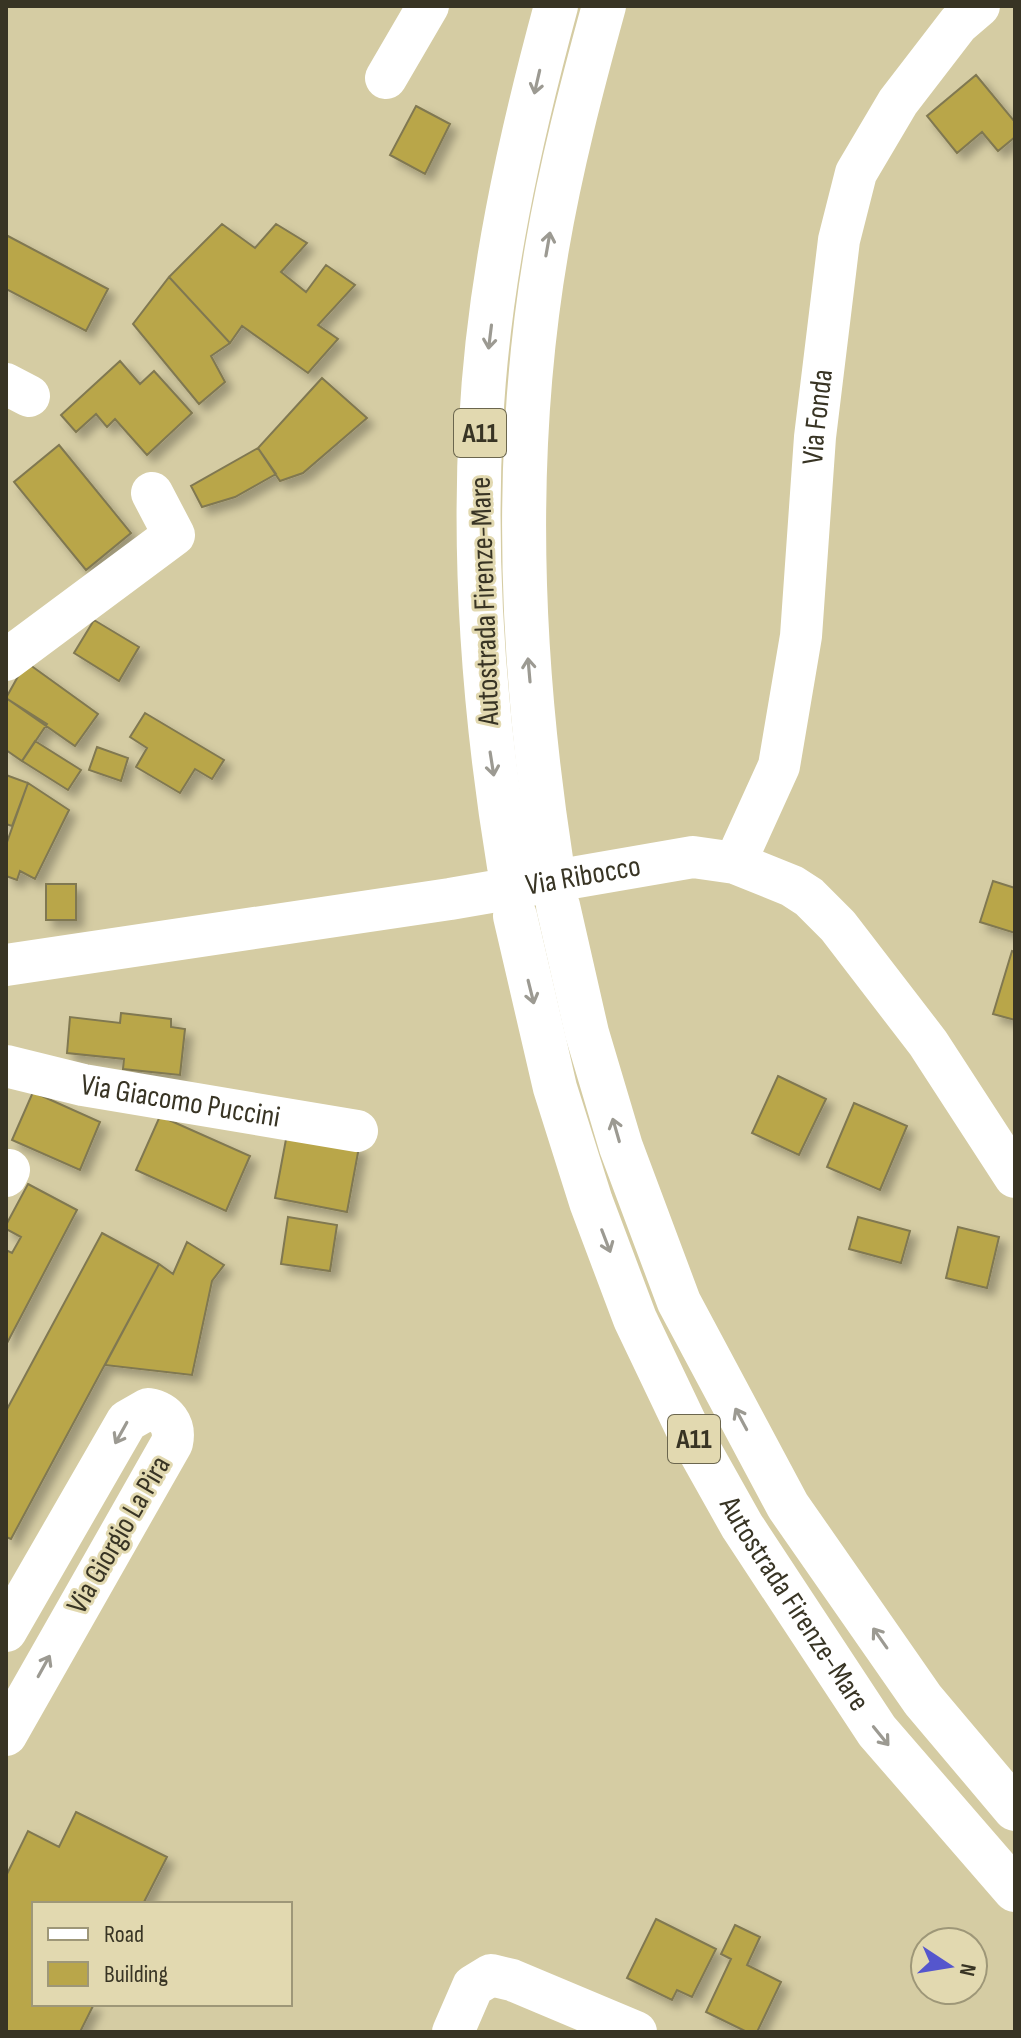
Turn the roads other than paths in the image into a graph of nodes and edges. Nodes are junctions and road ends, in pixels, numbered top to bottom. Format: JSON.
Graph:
{"nodes":[{"id":1,"x":428,"y":6,"type":"edge"},
{"id":2,"x":556,"y":6,"type":"edge"},
{"id":3,"x":604,"y":6,"type":"edge"},
{"id":4,"x":979,"y":6,"type":"edge"},
{"id":5,"x":386,"y":78,"type":"dead end"},
{"id":6,"x":152,"y":493,"type":"dead end"},
{"id":7,"x":6,"y":660,"type":"edge"},
{"id":8,"x":551,"y":859,"type":"dead end"},
{"id":9,"x":735,"y":863,"type":"junction"},
{"id":10,"x":509,"y":866,"type":"dead end"},
{"id":11,"x":558,"y":906,"type":"dead end"},
{"id":12,"x":515,"y":916,"type":"dead end"},
{"id":13,"x":6,"y":965,"type":"edge"},
{"id":14,"x":6,"y":1066,"type":"edge"},
{"id":15,"x":357,"y":1131,"type":"dead end"},
{"id":16,"x":1015,"y":1177,"type":"edge"},
{"id":17,"x":16,"y":1590,"type":"edge"},
{"id":18,"x":70,"y":1617,"type":"junction"},
{"id":19,"x":6,"y":1631,"type":"edge"},
{"id":20,"x":6,"y":1735,"type":"edge"},
{"id":21,"x":1015,"y":1809,"type":"edge"},
{"id":22,"x":1015,"y":1890,"type":"edge"},
{"id":23,"x":453,"y":2032,"type":"edge"},
{"id":24,"x":636,"y":2032,"type":"edge"}],
"edges":[{"from":1,"to":5,"type":"street"},
{"from":2,"to":10,"type":"highway","name":"Autostrada Firenze-Mare","number":"A11","one_way":true},
{"from":8,"to":3,"type":"highway","name":"Autostrada Firenze-Mare","number":"A11","one_way":true},
{"from":4,"to":9,"type":"street","name":"Via Fonda"},
{"from":6,"to":7,"type":"street"},
{"from":9,"to":13,"type":"street","name":"Via Ribocco"},
{"from":9,"to":16,"type":"street","name":"Via Ribocco"},
{"from":21,"to":11,"type":"highway","name":"Autostrada Firenze-Mare","number":"A11","one_way":true},
{"from":12,"to":22,"type":"highway","name":"Autostrada Firenze-Mare","number":"A11","one_way":true},
{"from":14,"to":15,"type":"street","name":"Via Giacomo Puccini"},
{"from":17,"to":18,"type":"street"},
{"from":18,"to":17,"type":"street","name":"Via Giorgio La Pira","one_way":true},
{"from":17,"to":19,"type":"street","name":"Via Giorgio La Pira"},
{"from":20,"to":18,"type":"street","name":"Via Giorgio La Pira","one_way":true},
{"from":23,"to":24,"type":"street"}]}
